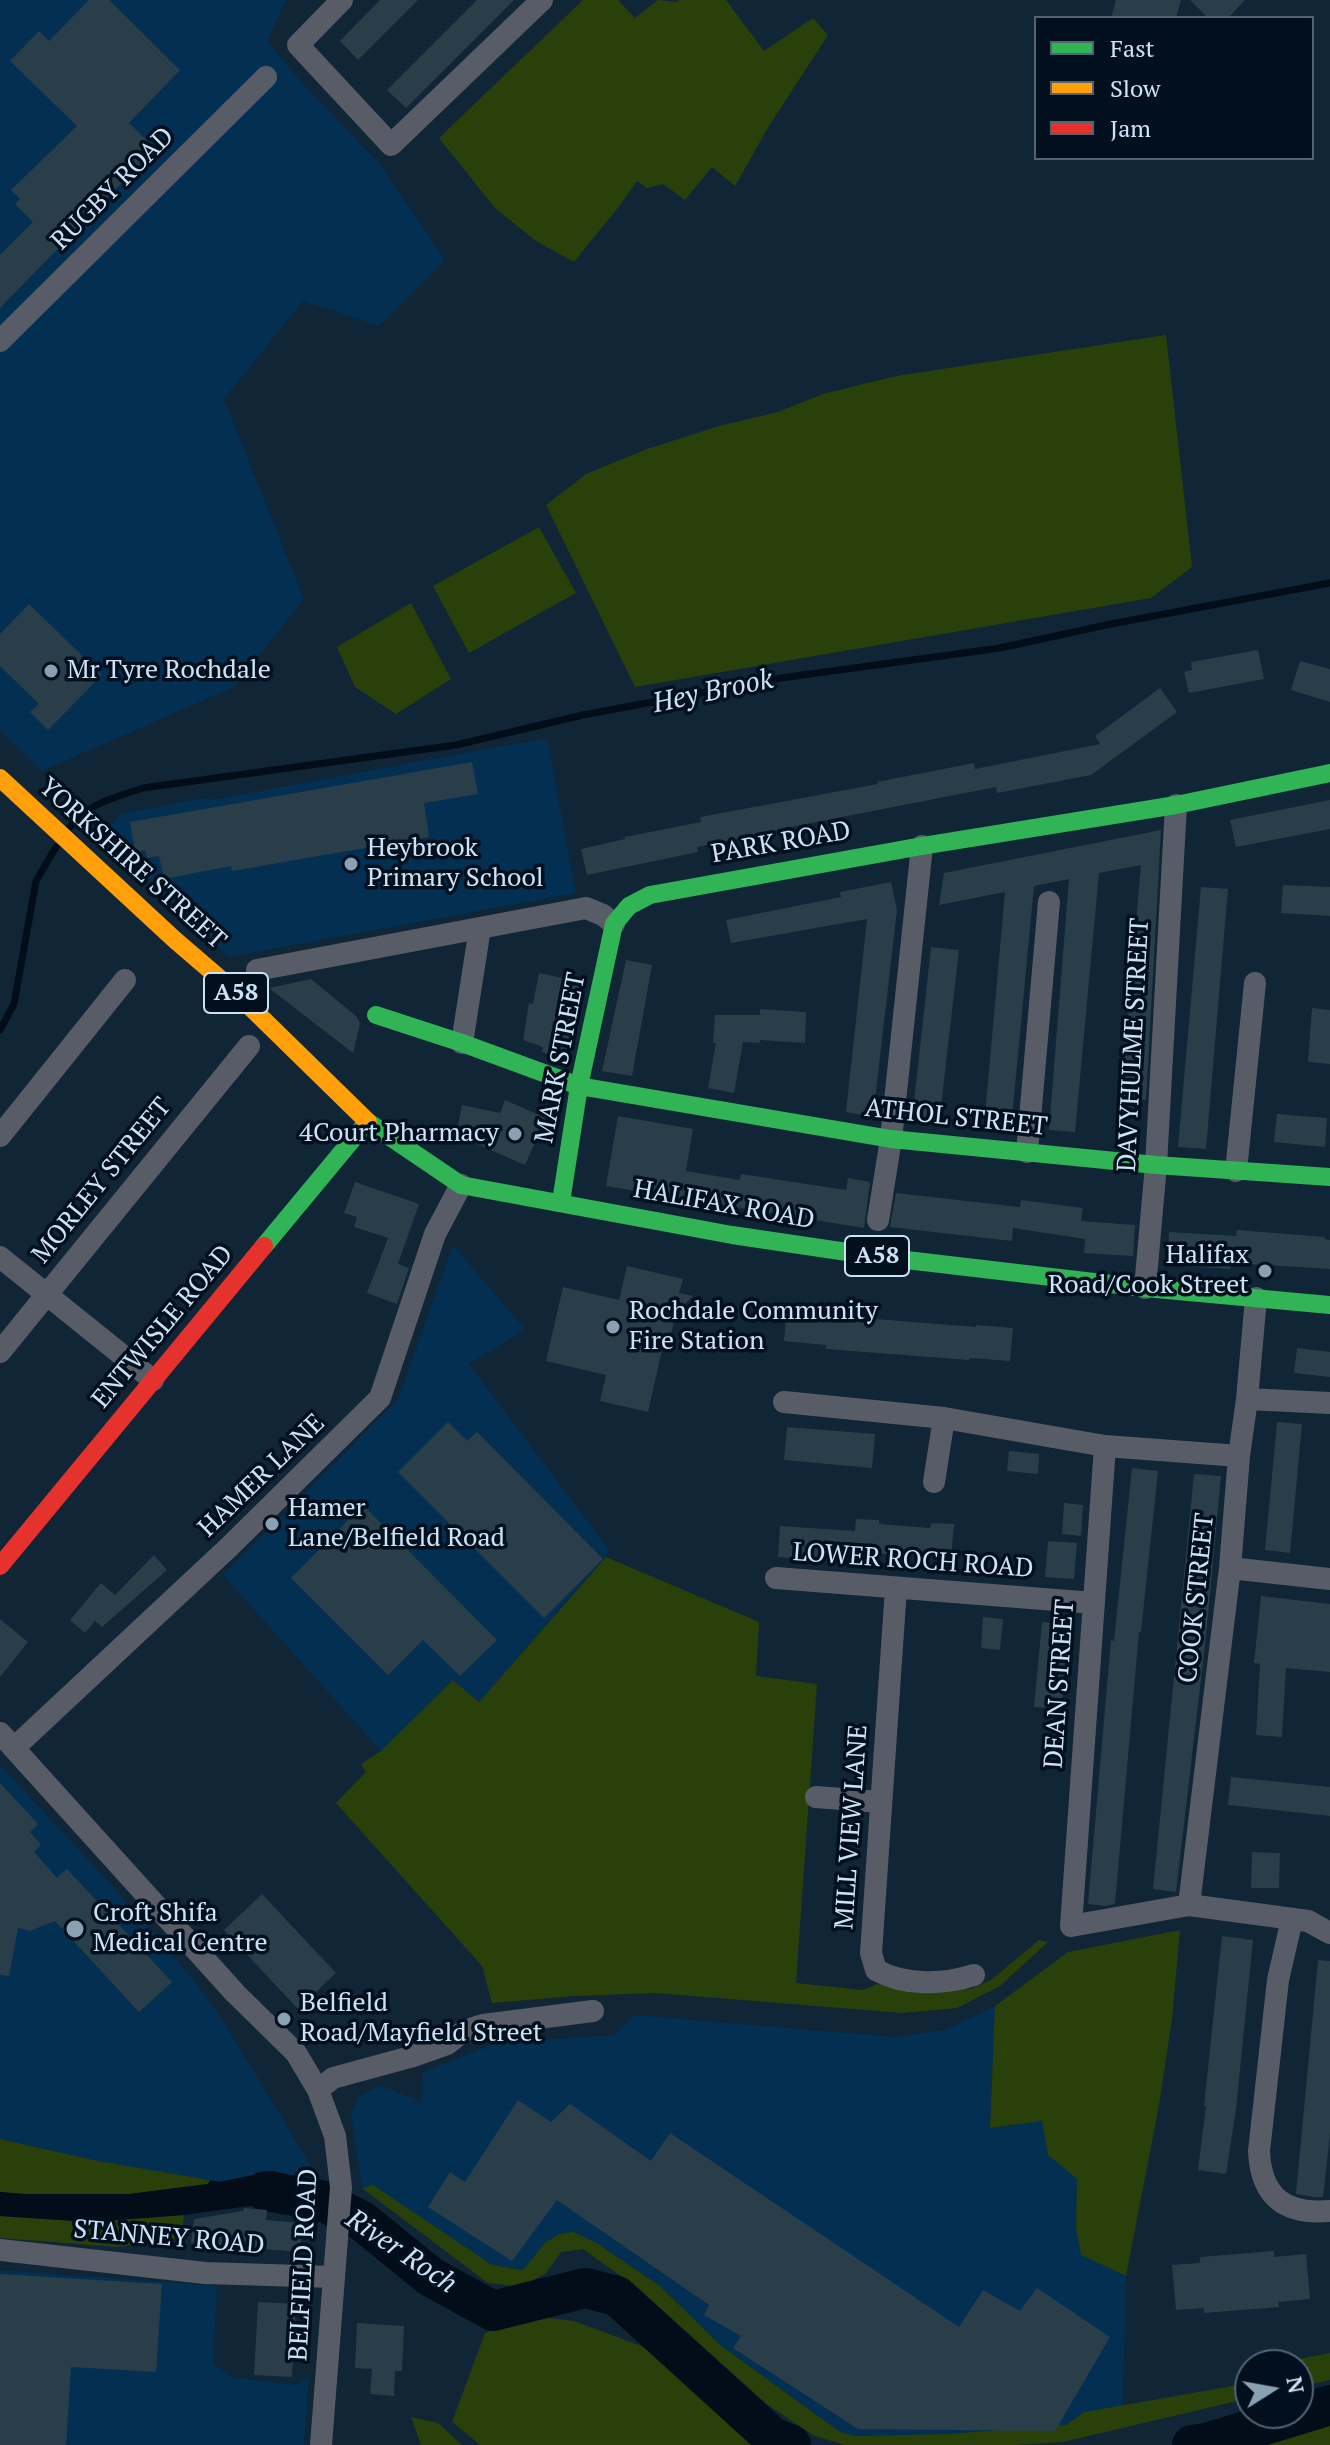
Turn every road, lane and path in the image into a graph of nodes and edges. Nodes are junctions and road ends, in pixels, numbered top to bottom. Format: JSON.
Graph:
{"nodes":[{"id":1,"x":342,"y":0,"type":"edge"},
{"id":2,"x":542,"y":0,"type":"edge"},
{"id":3,"x":266,"y":77,"type":"dead end"},
{"id":4,"x":0,"y":341,"type":"edge"},
{"id":5,"x":1330,"y":773,"type":"edge"},
{"id":6,"x":5,"y":783,"type":"edge"},
{"id":7,"x":1176,"y":805,"type":"junction"},
{"id":8,"x":922,"y":846,"type":"junction"},
{"id":9,"x":1049,"y":902,"type":"dead end"},
{"id":10,"x":614,"y":924,"type":"junction"},
{"id":11,"x":480,"y":928,"type":"junction"},
{"id":12,"x":257,"y":970,"type":"dead end"},
{"id":13,"x":125,"y":980,"type":"dead end"},
{"id":14,"x":1255,"y":983,"type":"dead end"},
{"id":15,"x":376,"y":1015,"type":"dead end"},
{"id":16,"x":462,"y":1043,"type":"junction"},
{"id":17,"x":249,"y":1046,"type":"dead end"},
{"id":18,"x":579,"y":1086,"type":"junction"},
{"id":19,"x":367,"y":1122,"type":"junction"},
{"id":20,"x":0,"y":1136,"type":"edge"},
{"id":21,"x":891,"y":1139,"type":"junction"},
{"id":22,"x":1027,"y":1152,"type":"junction"},
{"id":23,"x":1156,"y":1165,"type":"junction"},
{"id":24,"x":1236,"y":1171,"type":"junction"},
{"id":25,"x":1330,"y":1177,"type":"edge"},
{"id":26,"x":461,"y":1185,"type":"junction"},
{"id":27,"x":561,"y":1202,"type":"junction"},
{"id":28,"x":878,"y":1220,"type":"dead end"},
{"id":29,"x":0,"y":1257,"type":"edge"},
{"id":30,"x":1145,"y":1288,"type":"junction"},
{"id":31,"x":45,"y":1294,"type":"junction"},
{"id":32,"x":1256,"y":1298,"type":"junction"},
{"id":33,"x":1330,"y":1305,"type":"edge"},
{"id":34,"x":0,"y":1352,"type":"edge"},
{"id":35,"x":153,"y":1380,"type":"junction"},
{"id":36,"x":1247,"y":1399,"type":"junction"},
{"id":37,"x":784,"y":1402,"type":"dead end"},
{"id":38,"x":1330,"y":1403,"type":"edge"},
{"id":39,"x":944,"y":1418,"type":"junction"},
{"id":40,"x":1105,"y":1446,"type":"junction"},
{"id":41,"x":1239,"y":1456,"type":"junction"},
{"id":42,"x":934,"y":1482,"type":"dead end"},
{"id":43,"x":8,"y":1542,"type":"edge"},
{"id":44,"x":0,"y":1566,"type":"edge"},
{"id":45,"x":1230,"y":1568,"type":"junction"},
{"id":46,"x":776,"y":1578,"type":"dead end"},
{"id":47,"x":1330,"y":1579,"type":"edge"},
{"id":48,"x":896,"y":1588,"type":"junction"},
{"id":49,"x":1094,"y":1603,"type":"junction"},
{"id":50,"x":7,"y":1740,"type":"edge"},
{"id":51,"x":816,"y":1797,"type":"dead end"},
{"id":52,"x":881,"y":1802,"type":"junction"},
{"id":53,"x":1189,"y":1905,"type":"junction"},
{"id":54,"x":1292,"y":1919,"type":"junction"},
{"id":55,"x":1330,"y":1933,"type":"edge"},
{"id":56,"x":974,"y":1975,"type":"dead end"},
{"id":57,"x":593,"y":2011,"type":"dead end"},
{"id":58,"x":318,"y":2090,"type":"junction"},
{"id":59,"x":1330,"y":2211,"type":"edge"},
{"id":60,"x":0,"y":2250,"type":"edge"},
{"id":61,"x":334,"y":2277,"type":"junction"},
{"id":62,"x":321,"y":2445,"type":"edge"}],
"edges":[{"from":1,"to":2,"type":"street"},
{"from":3,"to":4,"type":"street","name":"RUGBY ROAD"},
{"from":5,"to":7,"type":"main road","name":"PARK ROAD"},
{"from":6,"to":19,"type":"main road","name":"YORKSHIRE STREET","number":"A58"},
{"from":7,"to":8,"type":"main road","name":"PARK ROAD"},
{"from":7,"to":23,"type":"street","name":"DAVYHULME STREET"},
{"from":8,"to":10,"type":"main road","name":"PARK ROAD"},
{"from":8,"to":21,"type":"street"},
{"from":9,"to":22,"type":"street"},
{"from":10,"to":11,"type":"street"},
{"from":10,"to":18,"type":"main road","name":"MARK STREET"},
{"from":11,"to":12,"type":"street"},
{"from":11,"to":16,"type":"street"},
{"from":13,"to":20,"type":"street"},
{"from":14,"to":24,"type":"street"},
{"from":15,"to":16,"type":"main road","name":"ATHOL STREET"},
{"from":16,"to":18,"type":"main road","name":"ATHOL STREET"},
{"from":17,"to":31,"type":"street","name":"MORLEY STREET"},
{"from":18,"to":21,"type":"main road","name":"ATHOL STREET"},
{"from":18,"to":27,"type":"main road","name":"MARK STREET"},
{"from":19,"to":26,"type":"main road","name":"HALIFAX ROAD","number":"A58"},
{"from":19,"to":35,"type":"main road","name":"ENTWISLE ROAD"},
{"from":21,"to":22,"type":"main road","name":"ATHOL STREET"},
{"from":21,"to":28,"type":"street"},
{"from":22,"to":23,"type":"main road","name":"ATHOL STREET"},
{"from":23,"to":24,"type":"main road","name":"ATHOL STREET"},
{"from":23,"to":30,"type":"street","name":"DAVYHULME STREET"},
{"from":24,"to":25,"type":"main road","name":"ATHOL STREET"},
{"from":26,"to":27,"type":"main road","name":"HALIFAX ROAD","number":"A58"},
{"from":26,"to":50,"type":"street","name":"HAMER LANE"},
{"from":27,"to":30,"type":"main road","name":"HALIFAX ROAD","number":"A58"},
{"from":29,"to":31,"type":"street"},
{"from":30,"to":32,"type":"main road","name":"HALIFAX ROAD","number":"A58"},
{"from":31,"to":34,"type":"street","name":"MORLEY STREET"},
{"from":31,"to":35,"type":"street"},
{"from":32,"to":33,"type":"main road","name":"HALIFAX ROAD","number":"A58"},
{"from":32,"to":36,"type":"street","name":"COOK STREET"},
{"from":35,"to":43,"type":"main road","name":"ENTWISLE ROAD"},
{"from":36,"to":38,"type":"street"},
{"from":36,"to":41,"type":"street","name":"COOK STREET"},
{"from":37,"to":39,"type":"street"},
{"from":39,"to":40,"type":"street"},
{"from":39,"to":42,"type":"street"},
{"from":40,"to":41,"type":"street"},
{"from":40,"to":49,"type":"street","name":"DEAN STREET"},
{"from":41,"to":45,"type":"street","name":"COOK STREET"},
{"from":43,"to":44,"type":"main road","name":"ENTWISLE ROAD"},
{"from":45,"to":47,"type":"street"},
{"from":45,"to":53,"type":"street","name":"COOK STREET"},
{"from":46,"to":48,"type":"street","name":"LOWER ROCH ROAD"},
{"from":48,"to":49,"type":"street","name":"LOWER ROCH ROAD"},
{"from":48,"to":52,"type":"street","name":"MILL VIEW LANE"},
{"from":49,"to":53,"type":"street","name":"DEAN STREET"},
{"from":50,"to":58,"type":"street","name":"BELFIELD ROAD"},
{"from":51,"to":52,"type":"street"},
{"from":52,"to":56,"type":"street","name":"MILL VIEW LANE"},
{"from":53,"to":54,"type":"street"},
{"from":54,"to":55,"type":"street"},
{"from":54,"to":59,"type":"street"},
{"from":57,"to":58,"type":"street"},
{"from":58,"to":61,"type":"street","name":"BELFIELD ROAD"},
{"from":60,"to":61,"type":"street","name":"STANNEY ROAD"},
{"from":61,"to":62,"type":"street","name":"BELFIELD ROAD"}]}
